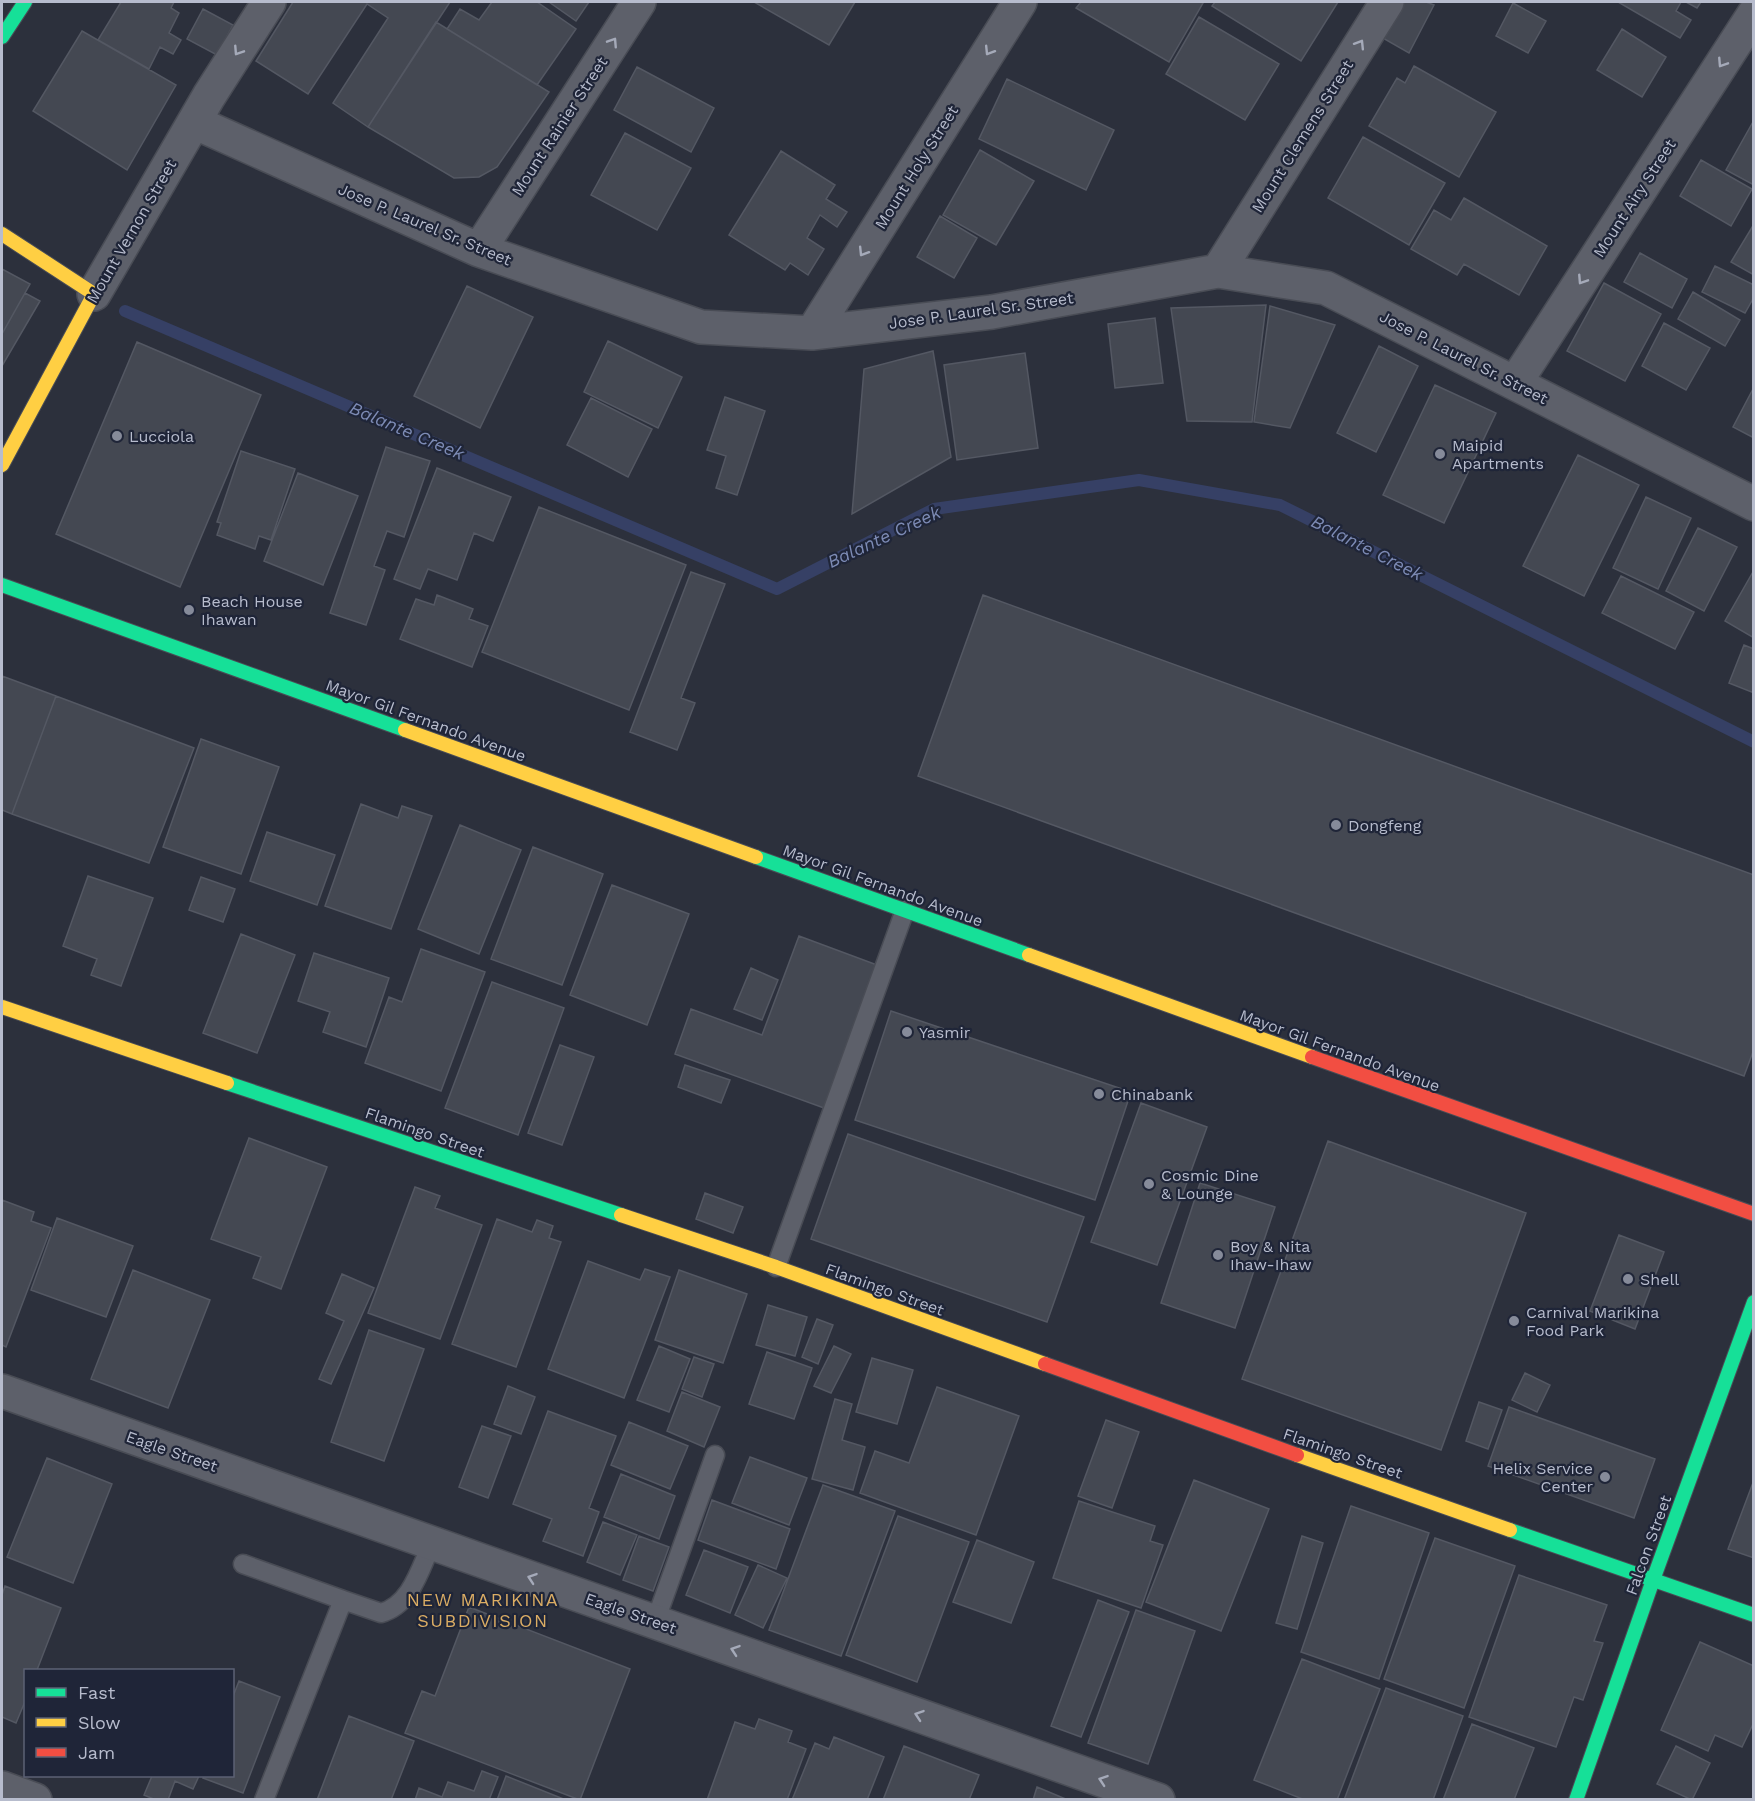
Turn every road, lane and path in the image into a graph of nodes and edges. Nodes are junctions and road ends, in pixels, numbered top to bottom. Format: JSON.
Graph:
{"nodes":[{"id":1,"x":25,"y":2,"type":"edge"},
{"id":2,"x":269,"y":2,"type":"edge"},
{"id":3,"x":639,"y":2,"type":"edge"},
{"id":4,"x":1020,"y":2,"type":"edge"},
{"id":5,"x":1386,"y":2,"type":"edge"},
{"id":6,"x":1754,"y":14,"type":"edge"},
{"id":7,"x":2,"y":37,"type":"edge"},
{"id":8,"x":194,"y":122,"type":"junction"},
{"id":9,"x":2,"y":234,"type":"edge"},
{"id":10,"x":479,"y":250,"type":"junction"},
{"id":11,"x":1218,"y":271,"type":"junction"},
{"id":12,"x":94,"y":294,"type":"junction"},
{"id":13,"x":812,"y":333,"type":"junction"},
{"id":14,"x":1515,"y":383,"type":"junction"},
{"id":15,"x":2,"y":465,"type":"edge"},
{"id":16,"x":1754,"y":504,"type":"edge"},
{"id":17,"x":2,"y":585,"type":"edge"},
{"id":18,"x":905,"y":910,"type":"junction"},
{"id":19,"x":2,"y":1007,"type":"edge"},
{"id":20,"x":1754,"y":1214,"type":"edge"},
{"id":21,"x":776,"y":1267,"type":"junction"},
{"id":22,"x":1754,"y":1302,"type":"edge"},
{"id":23,"x":2,"y":1391,"type":"edge"},
{"id":24,"x":715,"y":1455,"type":"dead end"},
{"id":25,"x":432,"y":1543,"type":"junction"},
{"id":26,"x":243,"y":1564,"type":"dead end"},
{"id":27,"x":1653,"y":1580,"type":"junction"},
{"id":28,"x":343,"y":1600,"type":"junction"},
{"id":29,"x":1754,"y":1616,"type":"edge"},
{"id":30,"x":655,"y":1622,"type":"junction"},
{"id":31,"x":2,"y":1788,"type":"edge"},
{"id":32,"x":35,"y":1800,"type":"edge"},
{"id":33,"x":264,"y":1800,"type":"edge"},
{"id":34,"x":1158,"y":1800,"type":"edge"},
{"id":35,"x":1576,"y":1800,"type":"edge"}],
"edges":[{"from":1,"to":7,"type":"street"},
{"from":2,"to":8,"type":"street","name":"Mount Vernon Street","one_way":true},
{"from":10,"to":3,"type":"street","name":"Mount Rainier Street","one_way":true},
{"from":4,"to":13,"type":"street","name":"Mount Holy Street","one_way":true},
{"from":11,"to":5,"type":"street","name":"Mount Clemens Street","one_way":true},
{"from":6,"to":14,"type":"street","name":"Mount Airy Street","one_way":true},
{"from":8,"to":10,"type":"street","name":"Jose P. Laurel Sr. Street"},
{"from":8,"to":12,"type":"street","name":"Mount Vernon Street"},
{"from":9,"to":12,"type":"street"},
{"from":10,"to":13,"type":"street","name":"Jose P. Laurel Sr. Street"},
{"from":11,"to":13,"type":"street","name":"Jose P. Laurel Sr. Street"},
{"from":11,"to":14,"type":"street","name":"Jose P. Laurel Sr. Street"},
{"from":12,"to":15,"type":"street","name":"Mount Vernon Street"},
{"from":14,"to":16,"type":"street","name":"Jose P. Laurel Sr. Street"},
{"from":17,"to":18,"type":"street","name":"Mayor Gil Fernando Avenue"},
{"from":18,"to":20,"type":"street","name":"Mayor Gil Fernando Avenue"},
{"from":18,"to":21,"type":"lane"},
{"from":19,"to":21,"type":"street","name":"Flamingo Street"},
{"from":21,"to":27,"type":"street","name":"Flamingo Street"},
{"from":22,"to":27,"type":"street","name":"Falcon Street"},
{"from":23,"to":25,"type":"street","name":"Eagle Street"},
{"from":24,"to":30,"type":"lane"},
{"from":25,"to":28,"type":"lane"},
{"from":30,"to":25,"type":"street","name":"Eagle Street","one_way":true},
{"from":26,"to":28,"type":"lane"},
{"from":27,"to":29,"type":"street","name":"Flamingo Street"},
{"from":27,"to":35,"type":"street","name":"Falcon Street"},
{"from":28,"to":33,"type":"lane"},
{"from":34,"to":30,"type":"street","name":"Eagle Street","one_way":true},
{"from":31,"to":32,"type":"street"}]}
